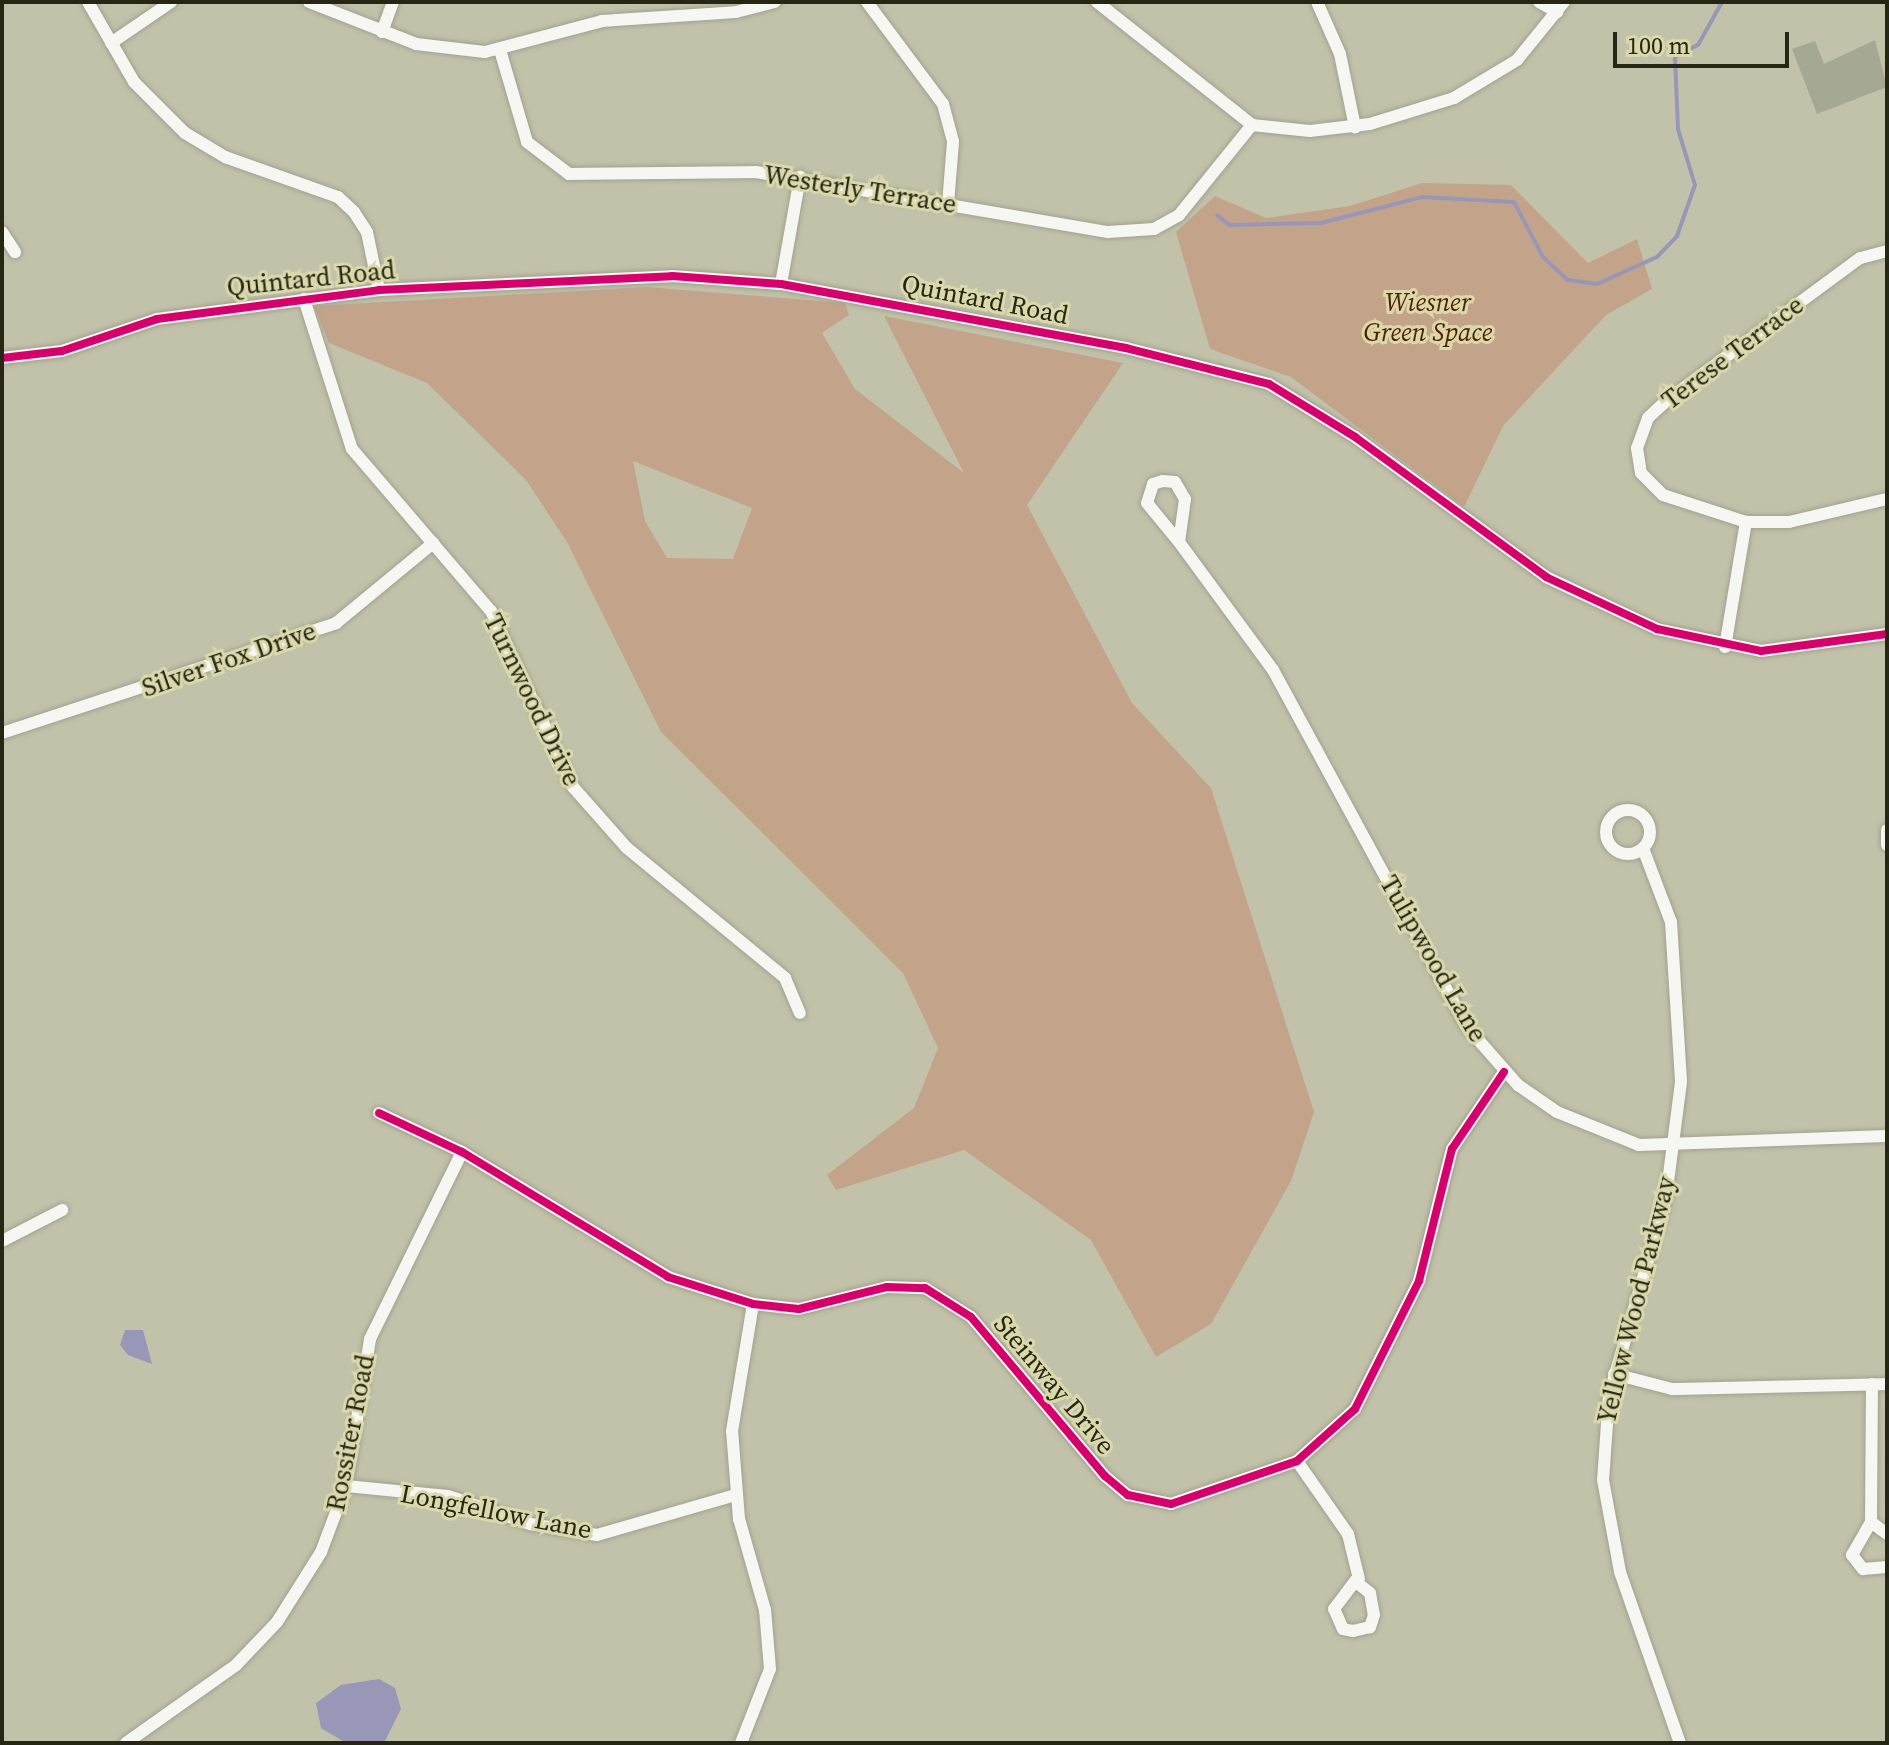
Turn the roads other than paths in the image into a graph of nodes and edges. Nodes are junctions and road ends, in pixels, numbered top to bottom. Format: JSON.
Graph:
{"nodes":[{"id":1,"x":88,"y":2,"type":"edge"},
{"id":2,"x":171,"y":2,"type":"edge"},
{"id":3,"x":309,"y":2,"type":"edge"},
{"id":4,"x":393,"y":2,"type":"edge"},
{"id":5,"x":775,"y":2,"type":"edge"},
{"id":6,"x":867,"y":2,"type":"edge"},
{"id":7,"x":1097,"y":2,"type":"edge"},
{"id":8,"x":1317,"y":2,"type":"edge"},
{"id":9,"x":1539,"y":2,"type":"edge"},
{"id":10,"x":1560,"y":7,"type":"edge"},
{"id":11,"x":382,"y":32,"type":"junction"},
{"id":12,"x":111,"y":43,"type":"junction"},
{"id":13,"x":500,"y":50,"type":"junction"},
{"id":14,"x":1252,"y":125,"type":"junction"},
{"id":15,"x":1355,"y":127,"type":"junction"},
{"id":16,"x":800,"y":177,"type":"junction"},
{"id":17,"x":948,"y":204,"type":"junction"},
{"id":18,"x":2,"y":232,"type":"edge"},
{"id":19,"x":1887,"y":251,"type":"edge"},
{"id":20,"x":15,"y":252,"type":"dead end"},
{"id":21,"x":781,"y":284,"type":"junction"},
{"id":22,"x":379,"y":290,"type":"junction"},
{"id":23,"x":304,"y":299,"type":"junction"},
{"id":24,"x":2,"y":358,"type":"edge"},
{"id":25,"x":1887,"y":499,"type":"edge"},
{"id":26,"x":1746,"y":522,"type":"junction"},
{"id":27,"x":1179,"y":542,"type":"junction"},
{"id":28,"x":433,"y":543,"type":"junction"},
{"id":29,"x":1887,"y":634,"type":"edge"},
{"id":30,"x":1725,"y":647,"type":"junction"},
{"id":31,"x":2,"y":733,"type":"edge"},
{"id":32,"x":1887,"y":830,"type":"edge"},
{"id":33,"x":1887,"y":845,"type":"edge"},
{"id":34,"x":1644,"y":851,"type":"dead end"},
{"id":35,"x":800,"y":1013,"type":"dead end"},
{"id":36,"x":1504,"y":1072,"type":"junction"},
{"id":37,"x":379,"y":1113,"type":"dead end"},
{"id":38,"x":1887,"y":1136,"type":"edge"},
{"id":39,"x":1674,"y":1146,"type":"junction"},
{"id":40,"x":462,"y":1152,"type":"junction"},
{"id":41,"x":62,"y":1210,"type":"dead end"},
{"id":42,"x":2,"y":1241,"type":"edge"},
{"id":43,"x":753,"y":1304,"type":"junction"},
{"id":44,"x":1614,"y":1374,"type":"junction"},
{"id":45,"x":1872,"y":1384,"type":"junction"},
{"id":46,"x":1887,"y":1384,"type":"edge"},
{"id":47,"x":1297,"y":1461,"type":"junction"},
{"id":48,"x":346,"y":1486,"type":"junction"},
{"id":49,"x":736,"y":1495,"type":"junction"},
{"id":50,"x":1871,"y":1522,"type":"junction"},
{"id":51,"x":1887,"y":1534,"type":"edge"},
{"id":52,"x":1887,"y":1567,"type":"edge"},
{"id":53,"x":1359,"y":1579,"type":"dead end"},
{"id":54,"x":126,"y":1743,"type":"edge"},
{"id":55,"x":741,"y":1743,"type":"edge"},
{"id":56,"x":1680,"y":1743,"type":"edge"}],
"edges":[{"from":1,"to":12,"type":"street"},
{"from":2,"to":12,"type":"street"},
{"from":3,"to":11,"type":"street"},
{"from":4,"to":11,"type":"street"},
{"from":5,"to":13,"type":"street"},
{"from":6,"to":17,"type":"street"},
{"from":7,"to":14,"type":"street"},
{"from":8,"to":15,"type":"street"},
{"from":9,"to":10,"type":"street"},
{"from":10,"to":15,"type":"street"},
{"from":11,"to":13,"type":"street"},
{"from":12,"to":22,"type":"street"},
{"from":13,"to":16,"type":"street","name":"Westerly Terrace"},
{"from":14,"to":15,"type":"street"},
{"from":14,"to":17,"type":"street","name":"Westerly Terrace"},
{"from":16,"to":17,"type":"street","name":"Westerly Terrace"},
{"from":16,"to":21,"type":"street"},
{"from":18,"to":20,"type":"street"},
{"from":19,"to":26,"type":"street","name":"Terese Terrace"},
{"from":21,"to":22,"type":"street","name":"Quintard Road"},
{"from":21,"to":30,"type":"street","name":"Quintard Road"},
{"from":22,"to":23,"type":"street","name":"Quintard Road"},
{"from":23,"to":24,"type":"street","name":"Quintard Road"},
{"from":23,"to":28,"type":"street","name":"Turnwood Drive"},
{"from":25,"to":26,"type":"street","name":"Terese Terrace"},
{"from":26,"to":30,"type":"street"},
{"from":27,"to":27,"type":"street","name":"Tulipwood Lane"},
{"from":27,"to":36,"type":"street","name":"Tulipwood Lane"},
{"from":28,"to":31,"type":"street","name":"Silver Fox Drive"},
{"from":28,"to":35,"type":"street","name":"Turnwood Drive"},
{"from":29,"to":30,"type":"street","name":"Quintard Road"},
{"from":32,"to":33,"type":"street"},
{"from":34,"to":39,"type":"street","name":"Yellow Wood Parkway"},
{"from":36,"to":39,"type":"street","name":"Tulipwood Lane"},
{"from":36,"to":47,"type":"street","name":"Steinway Drive"},
{"from":37,"to":40,"type":"street","name":"Steinway Drive"},
{"from":38,"to":39,"type":"street","name":"Tulipwood Lane"},
{"from":39,"to":44,"type":"street","name":"Yellow Wood Parkway"},
{"from":40,"to":43,"type":"street","name":"Steinway Drive"},
{"from":40,"to":48,"type":"street","name":"Rossiter Road"},
{"from":41,"to":42,"type":"street"},
{"from":43,"to":47,"type":"street","name":"Steinway Drive"},
{"from":43,"to":49,"type":"street"},
{"from":44,"to":45,"type":"street"},
{"from":44,"to":56,"type":"street","name":"Yellow Wood Parkway"},
{"from":45,"to":46,"type":"street"},
{"from":45,"to":50,"type":"street"},
{"from":47,"to":53,"type":"street"},
{"from":48,"to":49,"type":"street","name":"Longfellow Lane"},
{"from":48,"to":54,"type":"street","name":"Rossiter Road"},
{"from":49,"to":55,"type":"street"},
{"from":50,"to":51,"type":"street"},
{"from":50,"to":52,"type":"street"}]}
